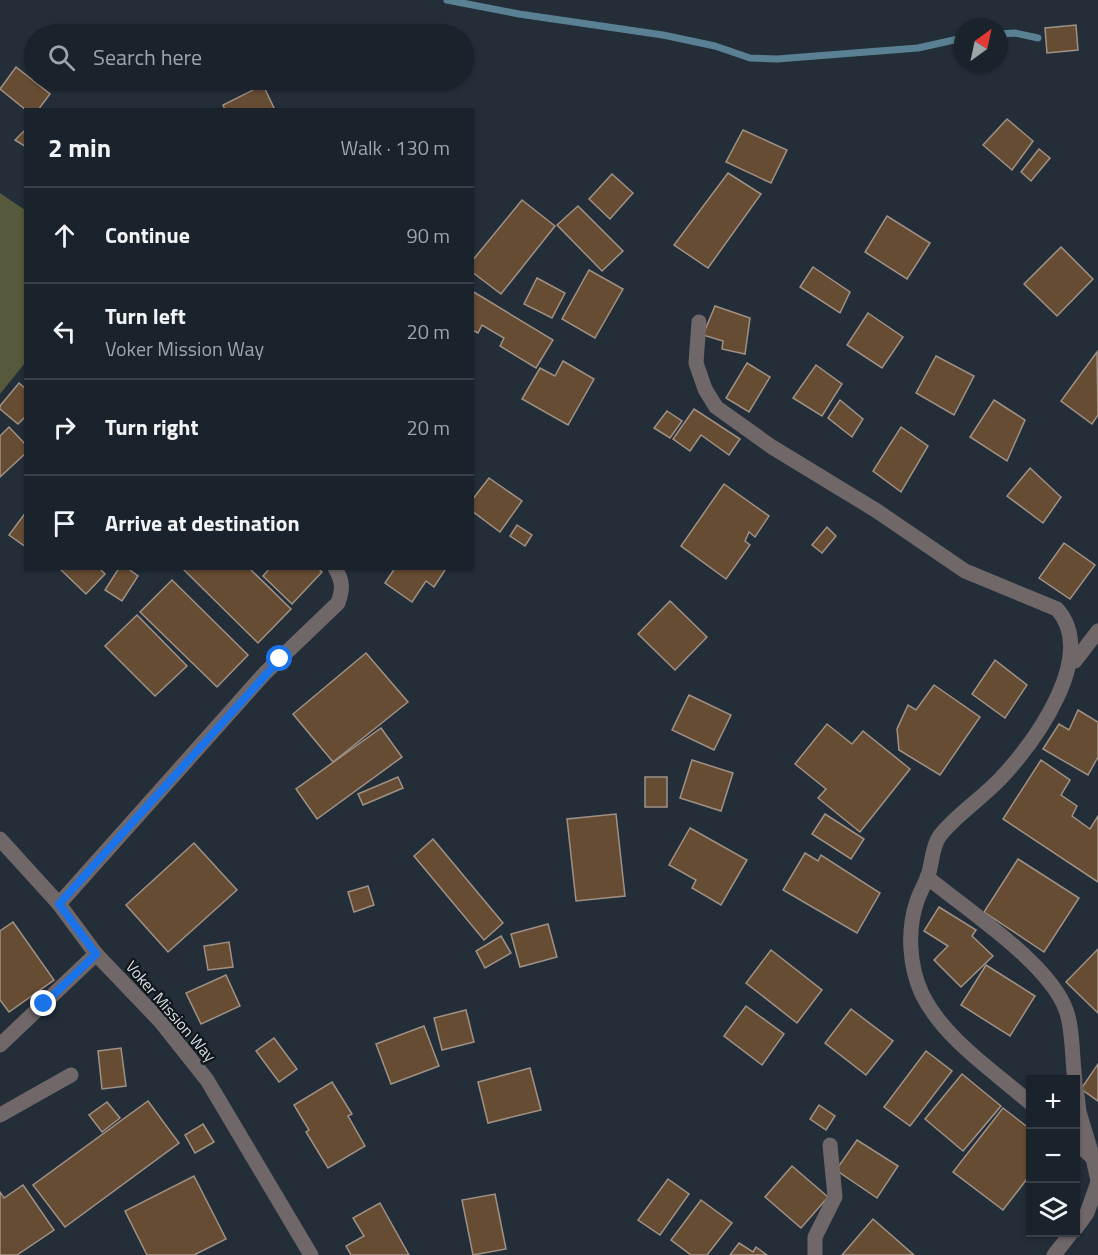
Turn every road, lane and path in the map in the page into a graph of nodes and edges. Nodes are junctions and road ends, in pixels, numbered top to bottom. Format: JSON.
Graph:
{"nodes":[{"id":1,"x":699,"y":322,"type":"dead end"},
{"id":2,"x":336,"y":570,"type":"edge"},
{"id":3,"x":1098,"y":631,"type":"edge"},
{"id":4,"x":1075,"y":661,"type":"junction"},
{"id":5,"x":0,"y":839,"type":"edge"},
{"id":6,"x":927,"y":877,"type":"junction"},
{"id":7,"x":59,"y":904,"type":"junction"},
{"id":8,"x":96,"y":954,"type":"junction"},
{"id":9,"x":0,"y":1045,"type":"edge"},
{"id":10,"x":71,"y":1075,"type":"dead end"},
{"id":11,"x":1074,"y":1075,"type":"edge"},
{"id":12,"x":1026,"y":1100,"type":"edge"},
{"id":13,"x":0,"y":1114,"type":"edge"},
{"id":14,"x":1080,"y":1115,"type":"edge"},
{"id":15,"x":830,"y":1145,"type":"dead end"},
{"id":16,"x":1080,"y":1146,"type":"edge"},
{"id":17,"x":1093,"y":1158,"type":"junction"},
{"id":18,"x":1098,"y":1182,"type":"edge"},
{"id":19,"x":1080,"y":1223,"type":"edge"},
{"id":20,"x":1069,"y":1237,"type":"edge"},
{"id":21,"x":311,"y":1255,"type":"edge"},
{"id":22,"x":815,"y":1255,"type":"edge"},
{"id":23,"x":1054,"y":1255,"type":"edge"}],
"edges":[{"from":1,"to":4,"type":"street"},
{"from":2,"to":7,"type":"street"},
{"from":3,"to":4,"type":"street"},
{"from":4,"to":6,"type":"street"},
{"from":5,"to":7,"type":"street","name":"Voker Mission Way"},
{"from":6,"to":11,"type":"street"},
{"from":6,"to":12,"type":"street"},
{"from":7,"to":8,"type":"street","name":"Voker Mission Way"},
{"from":8,"to":9,"type":"street"},
{"from":8,"to":21,"type":"street","name":"Voker Mission Way"},
{"from":10,"to":13,"type":"street"},
{"from":14,"to":17,"type":"street"},
{"from":15,"to":22,"type":"street"},
{"from":16,"to":17,"type":"street"},
{"from":17,"to":18,"type":"street"},
{"from":18,"to":19,"type":"street"},
{"from":20,"to":23,"type":"street"}]}
